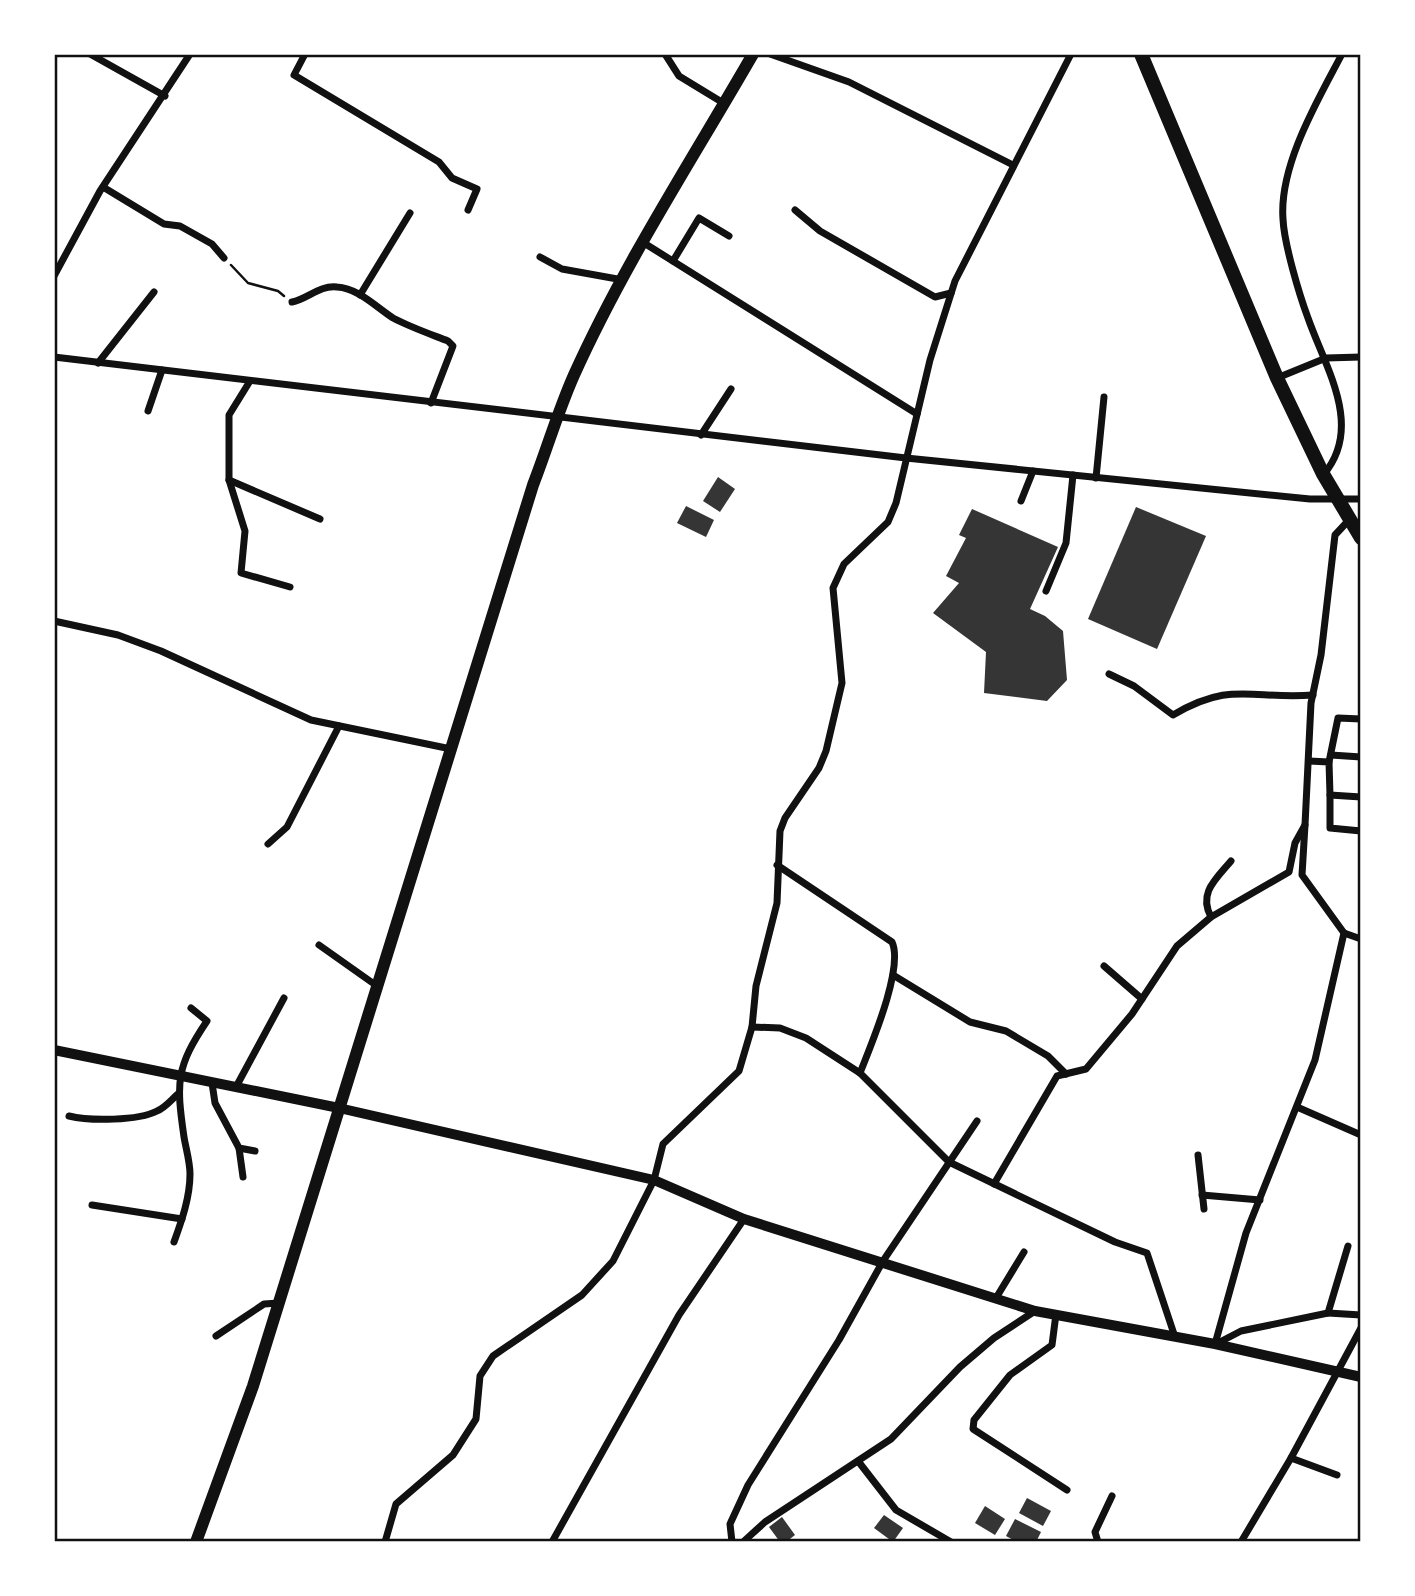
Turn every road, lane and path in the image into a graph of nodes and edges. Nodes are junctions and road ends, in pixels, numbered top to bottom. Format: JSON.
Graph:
{"nodes":[{"id":1,"x":90,"y":54,"type":"edge"},
{"id":2,"x":190,"y":54,"type":"edge"},
{"id":3,"x":305,"y":54,"type":"edge"},
{"id":4,"x":665,"y":54,"type":"edge"},
{"id":5,"x":753,"y":54,"type":"edge"},
{"id":6,"x":770,"y":54,"type":"edge"},
{"id":7,"x":1072,"y":54,"type":"edge"},
{"id":8,"x":1141,"y":54,"type":"edge"},
{"id":9,"x":1342,"y":54,"type":"edge"},
{"id":10,"x":165,"y":96,"type":"junction"},
{"id":11,"x":725,"y":104,"type":"junction"},
{"id":12,"x":1013,"y":165,"type":"junction"},
{"id":13,"x":103,"y":187,"type":"junction"},
{"id":14,"x":468,"y":210,"type":"dead end"},
{"id":15,"x":795,"y":210,"type":"dead end"},
{"id":16,"x":410,"y":213,"type":"dead end"},
{"id":17,"x":729,"y":236,"type":"dead end"},
{"id":18,"x":644,"y":243,"type":"junction"},
{"id":19,"x":540,"y":257,"type":"dead end"},
{"id":20,"x":224,"y":258,"type":"joint"},
{"id":21,"x":673,"y":261,"type":"junction"},
{"id":22,"x":54,"y":276,"type":"edge"},
{"id":23,"x":623,"y":280,"type":"junction"},
{"id":24,"x":155,"y":292,"type":"dead end"},
{"id":25,"x":951,"y":293,"type":"junction"},
{"id":26,"x":360,"y":295,"type":"junction"},
{"id":27,"x":292,"y":302,"type":"joint"},
{"id":28,"x":54,"y":357,"type":"edge"},
{"id":29,"x":1361,"y":357,"type":"edge"},
{"id":30,"x":1326,"y":358,"type":"junction"},
{"id":31,"x":98,"y":363,"type":"junction"},
{"id":32,"x":162,"y":370,"type":"junction"},
{"id":33,"x":1278,"y":378,"type":"junction"},
{"id":34,"x":250,"y":381,"type":"junction"},
{"id":35,"x":731,"y":389,"type":"dead end"},
{"id":36,"x":1104,"y":397,"type":"dead end"},
{"id":37,"x":430,"y":402,"type":"junction"},
{"id":38,"x":148,"y":411,"type":"dead end"},
{"id":39,"x":917,"y":414,"type":"junction"},
{"id":40,"x":558,"y":418,"type":"junction"},
{"id":41,"x":701,"y":435,"type":"junction"},
{"id":42,"x":906,"y":458,"type":"junction"},
{"id":43,"x":1033,"y":471,"type":"junction"},
{"id":44,"x":1323,"y":474,"type":"junction"},
{"id":45,"x":1073,"y":475,"type":"junction"},
{"id":46,"x":1096,"y":478,"type":"junction"},
{"id":47,"x":229,"y":480,"type":"junction"},
{"id":48,"x":1336,"y":498,"type":"junction"},
{"id":49,"x":1361,"y":499,"type":"edge"},
{"id":50,"x":1021,"y":501,"type":"dead end"},
{"id":51,"x":320,"y":519,"type":"dead end"},
{"id":52,"x":1349,"y":520,"type":"junction"},
{"id":53,"x":1361,"y":538,"type":"edge"},
{"id":54,"x":290,"y":587,"type":"dead end"},
{"id":55,"x":1046,"y":590,"type":"dead end"},
{"id":56,"x":54,"y":621,"type":"edge"},
{"id":57,"x":1109,"y":674,"type":"dead end"},
{"id":58,"x":1313,"y":695,"type":"junction"},
{"id":59,"x":1361,"y":719,"type":"edge"},
{"id":60,"x":339,"y":726,"type":"junction"},
{"id":61,"x":451,"y":749,"type":"junction"},
{"id":62,"x":1361,"y":757,"type":"edge"},
{"id":63,"x":1330,"y":758,"type":"junction"},
{"id":64,"x":1309,"y":761,"type":"junction"},
{"id":65,"x":1330,"y":795,"type":"junction"},
{"id":66,"x":1361,"y":797,"type":"edge"},
{"id":67,"x":1305,"y":825,"type":"junction"},
{"id":68,"x":1361,"y":831,"type":"edge"},
{"id":69,"x":268,"y":844,"type":"dead end"},
{"id":70,"x":1231,"y":860,"type":"dead end"},
{"id":71,"x":777,"y":865,"type":"junction"},
{"id":72,"x":1211,"y":917,"type":"junction"},
{"id":73,"x":1344,"y":933,"type":"junction"},
{"id":74,"x":1361,"y":939,"type":"edge"},
{"id":75,"x":319,"y":945,"type":"dead end"},
{"id":76,"x":1104,"y":965,"type":"dead end"},
{"id":77,"x":893,"y":975,"type":"junction"},
{"id":78,"x":377,"y":986,"type":"junction"},
{"id":79,"x":284,"y":998,"type":"dead end"},
{"id":80,"x":1142,"y":999,"type":"junction"},
{"id":81,"x":191,"y":1008,"type":"dead end"},
{"id":82,"x":752,"y":1027,"type":"junction"},
{"id":83,"x":54,"y":1050,"type":"edge"},
{"id":84,"x":860,"y":1073,"type":"junction"},
{"id":85,"x":1066,"y":1074,"type":"junction"},
{"id":86,"x":180,"y":1076,"type":"junction"},
{"id":87,"x":212,"y":1083,"type":"junction"},
{"id":88,"x":236,"y":1087,"type":"junction"},
{"id":89,"x":178,"y":1094,"type":"junction"},
{"id":90,"x":1297,"y":1107,"type":"junction"},
{"id":91,"x":339,"y":1108,"type":"junction"},
{"id":92,"x":69,"y":1116,"type":"dead end"},
{"id":93,"x":977,"y":1121,"type":"dead end"},
{"id":94,"x":1361,"y":1135,"type":"edge"},
{"id":95,"x":239,"y":1147,"type":"junction"},
{"id":96,"x":255,"y":1151,"type":"dead end"},
{"id":97,"x":1198,"y":1155,"type":"dead end"},
{"id":98,"x":949,"y":1162,"type":"junction"},
{"id":99,"x":243,"y":1177,"type":"dead end"},
{"id":100,"x":654,"y":1180,"type":"junction"},
{"id":101,"x":994,"y":1184,"type":"junction"},
{"id":102,"x":1202,"y":1195,"type":"junction"},
{"id":103,"x":1260,"y":1200,"type":"junction"},
{"id":104,"x":92,"y":1205,"type":"dead end"},
{"id":105,"x":1204,"y":1209,"type":"dead end"},
{"id":106,"x":182,"y":1219,"type":"junction"},
{"id":107,"x":744,"y":1219,"type":"junction"},
{"id":108,"x":174,"y":1242,"type":"dead end"},
{"id":109,"x":1348,"y":1245,"type":"dead end"},
{"id":110,"x":1024,"y":1252,"type":"dead end"},
{"id":111,"x":883,"y":1261,"type":"junction"},
{"id":112,"x":996,"y":1298,"type":"junction"},
{"id":113,"x":279,"y":1303,"type":"junction"},
{"id":114,"x":1035,"y":1311,"type":"junction"},
{"id":115,"x":1328,"y":1313,"type":"junction"},
{"id":116,"x":1056,"y":1314,"type":"junction"},
{"id":117,"x":1361,"y":1315,"type":"edge"},
{"id":118,"x":1361,"y":1328,"type":"edge"},
{"id":119,"x":216,"y":1336,"type":"dead end"},
{"id":120,"x":1175,"y":1337,"type":"junction"},
{"id":121,"x":1216,"y":1344,"type":"junction"},
{"id":122,"x":1335,"y":1371,"type":"junction"},
{"id":123,"x":1361,"y":1377,"type":"edge"},
{"id":124,"x":1291,"y":1458,"type":"junction"},
{"id":125,"x":858,"y":1461,"type":"junction"},
{"id":126,"x":1337,"y":1475,"type":"dead end"},
{"id":127,"x":1067,"y":1490,"type":"dead end"},
{"id":128,"x":1112,"y":1496,"type":"dead end"},
{"id":129,"x":196,"y":1542,"type":"edge"},
{"id":130,"x":385,"y":1542,"type":"edge"},
{"id":131,"x":552,"y":1542,"type":"edge"},
{"id":132,"x":732,"y":1542,"type":"edge"},
{"id":133,"x":743,"y":1542,"type":"edge"},
{"id":134,"x":951,"y":1542,"type":"edge"},
{"id":135,"x":1098,"y":1542,"type":"edge"},
{"id":136,"x":1241,"y":1542,"type":"edge"}],
"edges":[{"from":1,"to":10,"type":"street"},
{"from":2,"to":10,"type":"street"},
{"from":3,"to":14,"type":"street"},
{"from":4,"to":11,"type":"street"},
{"from":5,"to":11,"type":"main road"},
{"from":6,"to":12,"type":"street"},
{"from":7,"to":12,"type":"street"},
{"from":8,"to":33,"type":"main road"},
{"from":9,"to":30,"type":"street"},
{"from":10,"to":13,"type":"street"},
{"from":11,"to":18,"type":"main road"},
{"from":12,"to":25,"type":"street"},
{"from":13,"to":20,"type":"street"},
{"from":13,"to":22,"type":"street"},
{"from":15,"to":25,"type":"street"},
{"from":16,"to":26,"type":"street"},
{"from":17,"to":21,"type":"street"},
{"from":18,"to":21,"type":"street"},
{"from":18,"to":23,"type":"main road"},
{"from":19,"to":23,"type":"street"},
{"from":20,"to":27,"type":"path"},
{"from":21,"to":39,"type":"street"},
{"from":23,"to":40,"type":"main road"},
{"from":24,"to":31,"type":"street"},
{"from":25,"to":39,"type":"street"},
{"from":26,"to":27,"type":"street"},
{"from":26,"to":37,"type":"street"},
{"from":28,"to":31,"type":"street"},
{"from":29,"to":30,"type":"street"},
{"from":30,"to":33,"type":"street"},
{"from":30,"to":44,"type":"street"},
{"from":31,"to":32,"type":"street"},
{"from":32,"to":34,"type":"street"},
{"from":32,"to":38,"type":"street"},
{"from":33,"to":44,"type":"main road"},
{"from":34,"to":37,"type":"street"},
{"from":34,"to":47,"type":"street"},
{"from":35,"to":41,"type":"street"},
{"from":36,"to":46,"type":"street"},
{"from":37,"to":40,"type":"street"},
{"from":39,"to":42,"type":"street"},
{"from":40,"to":41,"type":"street"},
{"from":40,"to":61,"type":"main road"},
{"from":41,"to":42,"type":"street"},
{"from":42,"to":43,"type":"street"},
{"from":42,"to":71,"type":"street"},
{"from":43,"to":45,"type":"street"},
{"from":43,"to":50,"type":"street"},
{"from":44,"to":48,"type":"main road"},
{"from":45,"to":46,"type":"street"},
{"from":45,"to":55,"type":"street"},
{"from":46,"to":48,"type":"street"},
{"from":47,"to":51,"type":"street"},
{"from":47,"to":54,"type":"street"},
{"from":48,"to":49,"type":"street"},
{"from":48,"to":52,"type":"main road"},
{"from":52,"to":53,"type":"main road"},
{"from":52,"to":58,"type":"street"},
{"from":56,"to":60,"type":"street"},
{"from":57,"to":58,"type":"street"},
{"from":58,"to":64,"type":"street"},
{"from":59,"to":63,"type":"street"},
{"from":60,"to":61,"type":"street"},
{"from":60,"to":69,"type":"street"},
{"from":61,"to":78,"type":"main road"},
{"from":62,"to":63,"type":"street"},
{"from":63,"to":64,"type":"street"},
{"from":63,"to":65,"type":"street"},
{"from":64,"to":67,"type":"street"},
{"from":65,"to":66,"type":"street"},
{"from":65,"to":68,"type":"street"},
{"from":67,"to":72,"type":"street"},
{"from":67,"to":73,"type":"street"},
{"from":70,"to":72,"type":"street"},
{"from":71,"to":77,"type":"street"},
{"from":71,"to":82,"type":"street"},
{"from":72,"to":80,"type":"street"},
{"from":73,"to":74,"type":"street"},
{"from":73,"to":90,"type":"street"},
{"from":75,"to":78,"type":"street"},
{"from":76,"to":80,"type":"street"},
{"from":77,"to":84,"type":"street"},
{"from":77,"to":85,"type":"street"},
{"from":78,"to":91,"type":"main road"},
{"from":79,"to":88,"type":"street"},
{"from":80,"to":85,"type":"street"},
{"from":81,"to":86,"type":"street"},
{"from":82,"to":84,"type":"street"},
{"from":82,"to":100,"type":"street"},
{"from":83,"to":86,"type":"street"},
{"from":84,"to":98,"type":"street"},
{"from":85,"to":101,"type":"street"},
{"from":86,"to":87,"type":"street"},
{"from":86,"to":89,"type":"street"},
{"from":87,"to":88,"type":"street"},
{"from":87,"to":95,"type":"street"},
{"from":88,"to":91,"type":"street"},
{"from":89,"to":92,"type":"street"},
{"from":89,"to":106,"type":"street"},
{"from":90,"to":94,"type":"street"},
{"from":90,"to":103,"type":"street"},
{"from":91,"to":100,"type":"street"},
{"from":91,"to":113,"type":"main road"},
{"from":93,"to":98,"type":"street"},
{"from":95,"to":96,"type":"street"},
{"from":95,"to":99,"type":"street"},
{"from":97,"to":102,"type":"street"},
{"from":98,"to":101,"type":"street"},
{"from":98,"to":111,"type":"street"},
{"from":100,"to":107,"type":"street"},
{"from":100,"to":130,"type":"street"},
{"from":101,"to":120,"type":"street"},
{"from":102,"to":103,"type":"street"},
{"from":102,"to":105,"type":"street"},
{"from":103,"to":121,"type":"street"},
{"from":104,"to":106,"type":"street"},
{"from":106,"to":108,"type":"street"},
{"from":107,"to":111,"type":"street"},
{"from":107,"to":131,"type":"street"},
{"from":109,"to":115,"type":"street"},
{"from":110,"to":112,"type":"street"},
{"from":111,"to":112,"type":"street"},
{"from":111,"to":132,"type":"street"},
{"from":112,"to":114,"type":"street"},
{"from":113,"to":119,"type":"street"},
{"from":113,"to":129,"type":"main road"},
{"from":114,"to":116,"type":"street"},
{"from":114,"to":125,"type":"street"},
{"from":115,"to":117,"type":"street"},
{"from":115,"to":121,"type":"street"},
{"from":116,"to":120,"type":"street"},
{"from":116,"to":127,"type":"street"},
{"from":118,"to":122,"type":"street"},
{"from":120,"to":121,"type":"street"},
{"from":121,"to":122,"type":"street"},
{"from":122,"to":123,"type":"street"},
{"from":122,"to":124,"type":"street"},
{"from":124,"to":126,"type":"street"},
{"from":124,"to":136,"type":"street"},
{"from":125,"to":133,"type":"street"},
{"from":125,"to":134,"type":"street"},
{"from":128,"to":135,"type":"street"}]}
